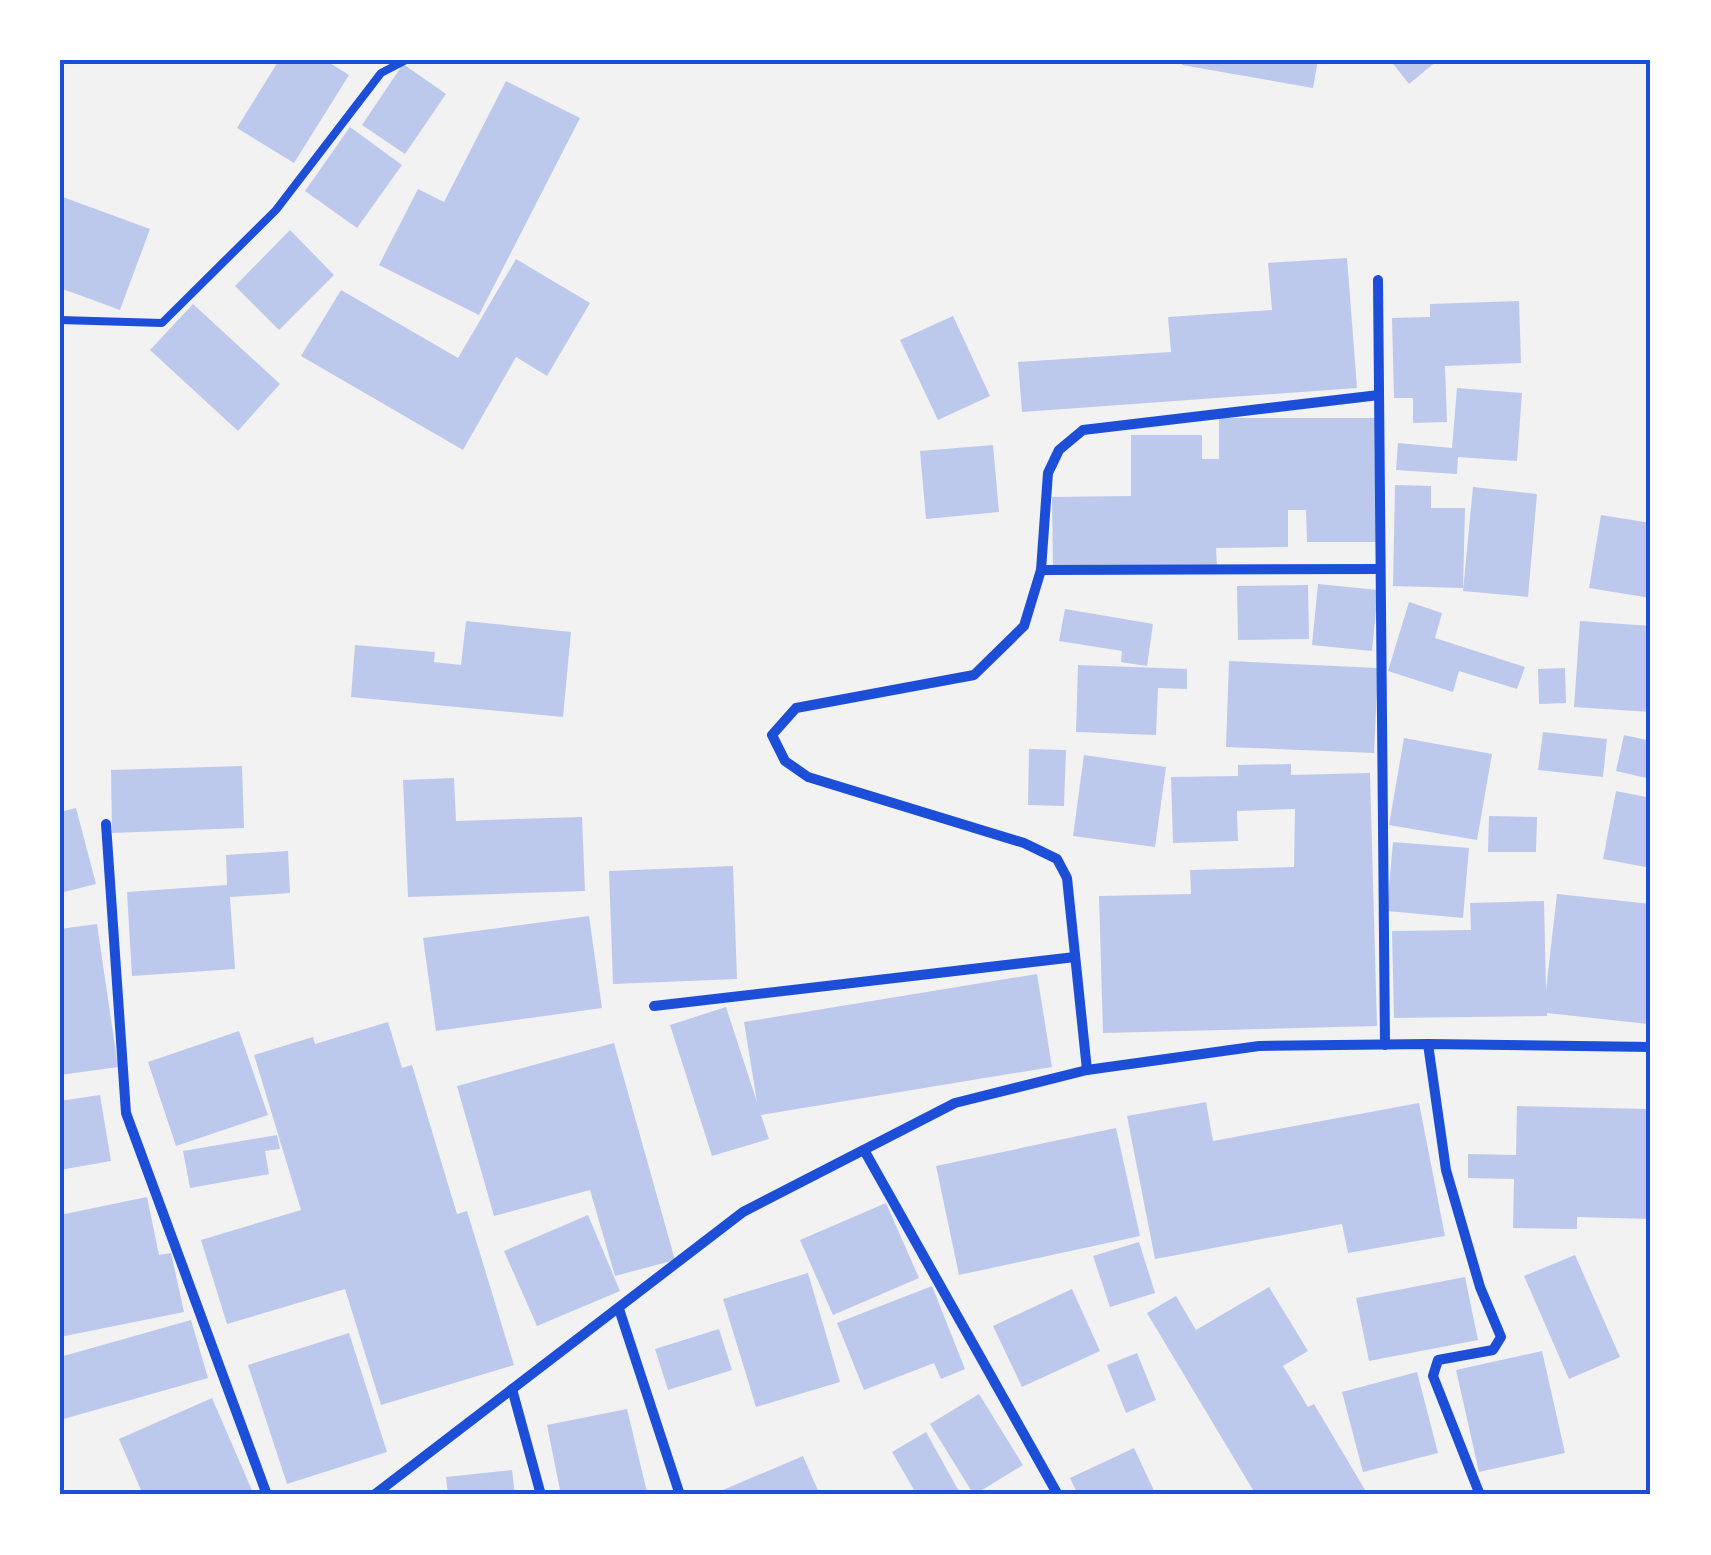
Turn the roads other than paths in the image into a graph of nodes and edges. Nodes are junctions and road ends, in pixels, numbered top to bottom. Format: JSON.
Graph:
{"nodes":[{"id":1,"x":406,"y":60,"type":"edge"},
{"id":2,"x":1378,"y":280,"type":"dead end"},
{"id":3,"x":60,"y":320,"type":"edge"},
{"id":4,"x":1379,"y":396,"type":"junction"},
{"id":5,"x":1380,"y":568,"type":"junction"},
{"id":6,"x":1041,"y":570,"type":"junction"},
{"id":7,"x":106,"y":824,"type":"dead end"},
{"id":8,"x":1075,"y":958,"type":"junction"},
{"id":9,"x":654,"y":1006,"type":"dead end"},
{"id":10,"x":1428,"y":1044,"type":"junction"},
{"id":11,"x":1385,"y":1045,"type":"junction"},
{"id":12,"x":1651,"y":1047,"type":"edge"},
{"id":13,"x":1087,"y":1070,"type":"junction"},
{"id":14,"x":864,"y":1150,"type":"junction"},
{"id":15,"x":619,"y":1309,"type":"junction"},
{"id":16,"x":512,"y":1389,"type":"junction"},
{"id":17,"x":267,"y":1495,"type":"edge"},
{"id":18,"x":374,"y":1495,"type":"edge"},
{"id":19,"x":541,"y":1495,"type":"edge"},
{"id":20,"x":680,"y":1495,"type":"edge"},
{"id":21,"x":1058,"y":1495,"type":"edge"},
{"id":22,"x":1480,"y":1495,"type":"edge"}],
"edges":[{"from":1,"to":3,"type":"lane"},
{"from":2,"to":4,"type":"street"},
{"from":4,"to":5,"type":"street"},
{"from":4,"to":6,"type":"street"},
{"from":5,"to":6,"type":"street"},
{"from":5,"to":11,"type":"street"},
{"from":6,"to":8,"type":"street"},
{"from":7,"to":17,"type":"street"},
{"from":8,"to":9,"type":"street"},
{"from":8,"to":13,"type":"street"},
{"from":10,"to":11,"type":"street"},
{"from":10,"to":12,"type":"street"},
{"from":10,"to":22,"type":"street"},
{"from":11,"to":13,"type":"street"},
{"from":13,"to":14,"type":"street"},
{"from":14,"to":15,"type":"street"},
{"from":14,"to":21,"type":"street"},
{"from":15,"to":16,"type":"street"},
{"from":15,"to":20,"type":"street"},
{"from":16,"to":18,"type":"street"},
{"from":16,"to":19,"type":"street"}]}
